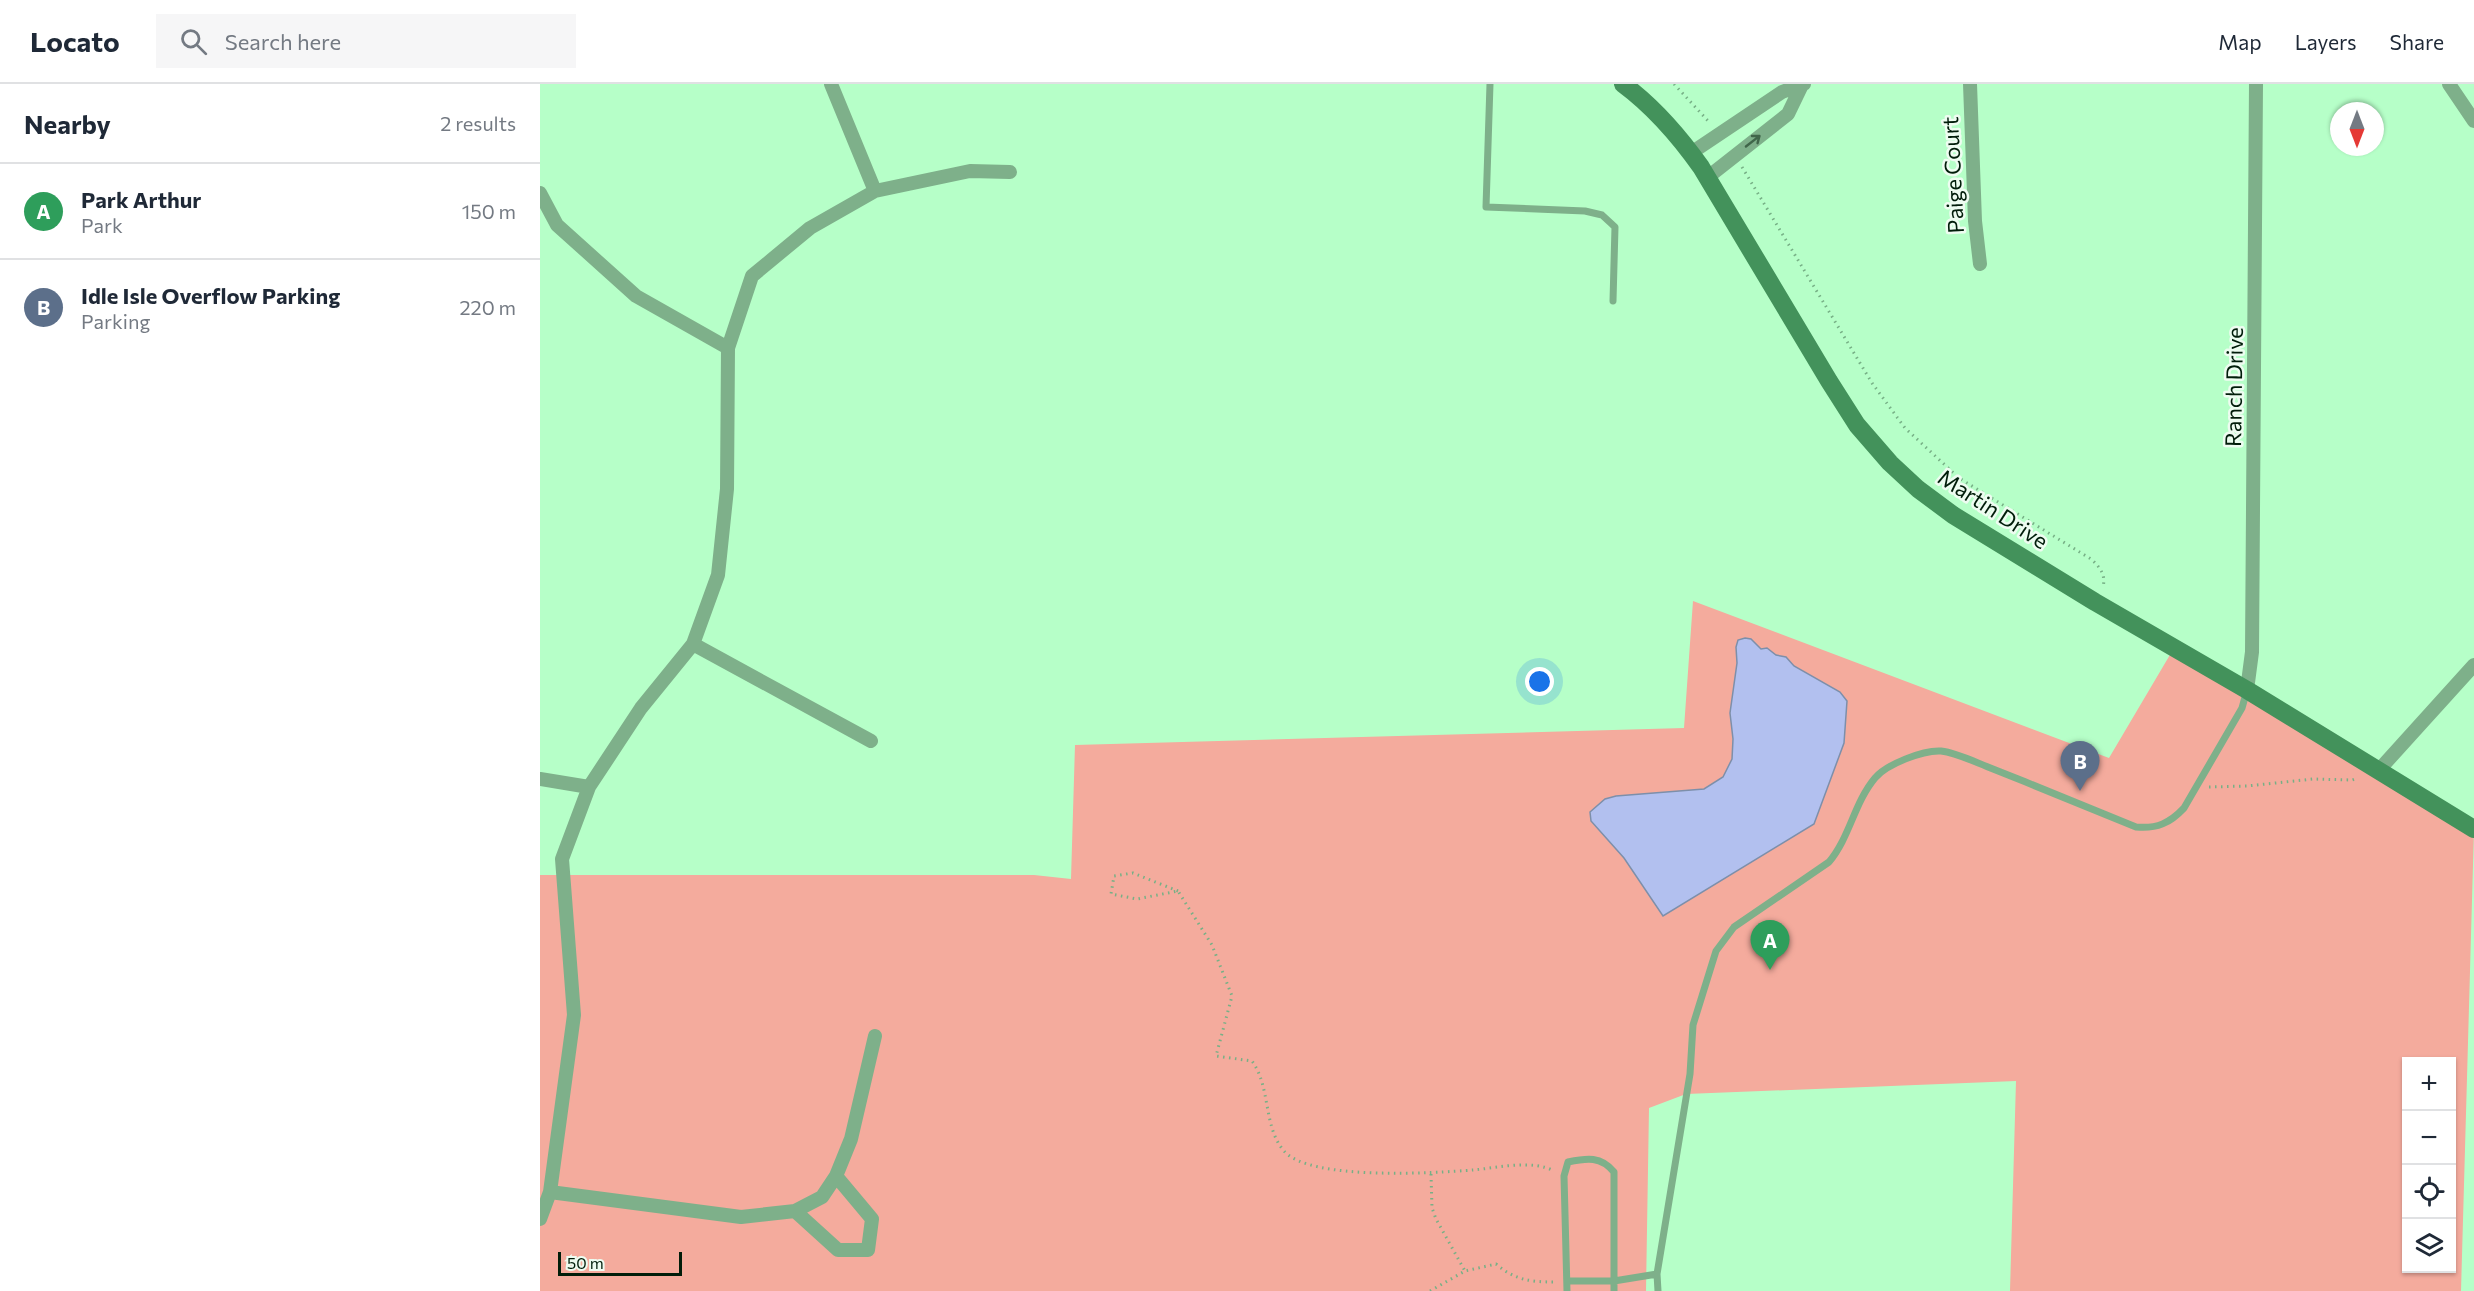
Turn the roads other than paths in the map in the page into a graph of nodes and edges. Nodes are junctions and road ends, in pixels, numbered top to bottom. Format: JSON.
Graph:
{"nodes":[{"id":1,"x":831,"y":84,"type":"edge"},
{"id":2,"x":1490,"y":84,"type":"edge"},
{"id":3,"x":1623,"y":84,"type":"edge"},
{"id":4,"x":1970,"y":84,"type":"edge"},
{"id":5,"x":2256,"y":84,"type":"edge"},
{"id":6,"x":2449,"y":84,"type":"edge"},
{"id":7,"x":1803,"y":85,"type":"edge"},
{"id":8,"x":2474,"y":121,"type":"edge"},
{"id":9,"x":1691,"y":153,"type":"junction"},
{"id":10,"x":1010,"y":172,"type":"dead end"},
{"id":11,"x":1708,"y":177,"type":"junction"},
{"id":12,"x":875,"y":191,"type":"junction"},
{"id":13,"x":540,"y":193,"type":"edge"},
{"id":14,"x":1980,"y":264,"type":"dead end"},
{"id":15,"x":1613,"y":301,"type":"dead end"},
{"id":16,"x":728,"y":348,"type":"junction"},
{"id":17,"x":693,"y":644,"type":"junction"},
{"id":18,"x":2474,"y":665,"type":"edge"},
{"id":19,"x":2247,"y":690,"type":"junction"},
{"id":20,"x":871,"y":741,"type":"dead end"},
{"id":21,"x":2371,"y":772,"type":"junction"},
{"id":22,"x":540,"y":779,"type":"edge"},
{"id":23,"x":589,"y":788,"type":"junction"},
{"id":24,"x":2474,"y":830,"type":"edge"},
{"id":25,"x":874,"y":1036,"type":"dead end"},
{"id":26,"x":836,"y":1176,"type":"junction"},
{"id":27,"x":550,"y":1192,"type":"junction"},
{"id":28,"x":795,"y":1211,"type":"junction"},
{"id":29,"x":540,"y":1218,"type":"edge"},
{"id":30,"x":1657,"y":1274,"type":"junction"},
{"id":31,"x":1567,"y":1281,"type":"junction"},
{"id":32,"x":1614,"y":1281,"type":"junction"},
{"id":33,"x":1567,"y":1291,"type":"edge"},
{"id":34,"x":1614,"y":1291,"type":"edge"},
{"id":35,"x":1658,"y":1291,"type":"edge"}],
"edges":[{"from":1,"to":12,"type":"street"},
{"from":2,"to":15,"type":"lane"},
{"from":3,"to":9,"type":"street","name":"Martin Drive"},
{"from":4,"to":14,"type":"street","name":"Paige Court"},
{"from":5,"to":19,"type":"street","name":"Ranch Drive"},
{"from":6,"to":8,"type":"street"},
{"from":7,"to":9,"type":"street"},
{"from":11,"to":7,"type":"street","one_way":true},
{"from":9,"to":11,"type":"street","name":"Martin Drive"},
{"from":10,"to":12,"type":"street"},
{"from":11,"to":19,"type":"street","name":"Martin Drive"},
{"from":12,"to":16,"type":"street"},
{"from":13,"to":16,"type":"street"},
{"from":16,"to":17,"type":"street"},
{"from":17,"to":20,"type":"street"},
{"from":17,"to":23,"type":"street"},
{"from":18,"to":21,"type":"street"},
{"from":19,"to":21,"type":"street","name":"Martin Drive"},
{"from":19,"to":30,"type":"lane"},
{"from":21,"to":24,"type":"street","name":"Martin Drive"},
{"from":22,"to":23,"type":"street"},
{"from":23,"to":27,"type":"street"},
{"from":25,"to":26,"type":"street"},
{"from":26,"to":28,"type":"street"},
{"from":26,"to":28,"type":"street"},
{"from":27,"to":28,"type":"street"},
{"from":27,"to":29,"type":"street"},
{"from":30,"to":32,"type":"lane"},
{"from":30,"to":35,"type":"lane"},
{"from":31,"to":32,"type":"lane"},
{"from":31,"to":32,"type":"lane"},
{"from":31,"to":33,"type":"lane"},
{"from":32,"to":34,"type":"lane"}]}
